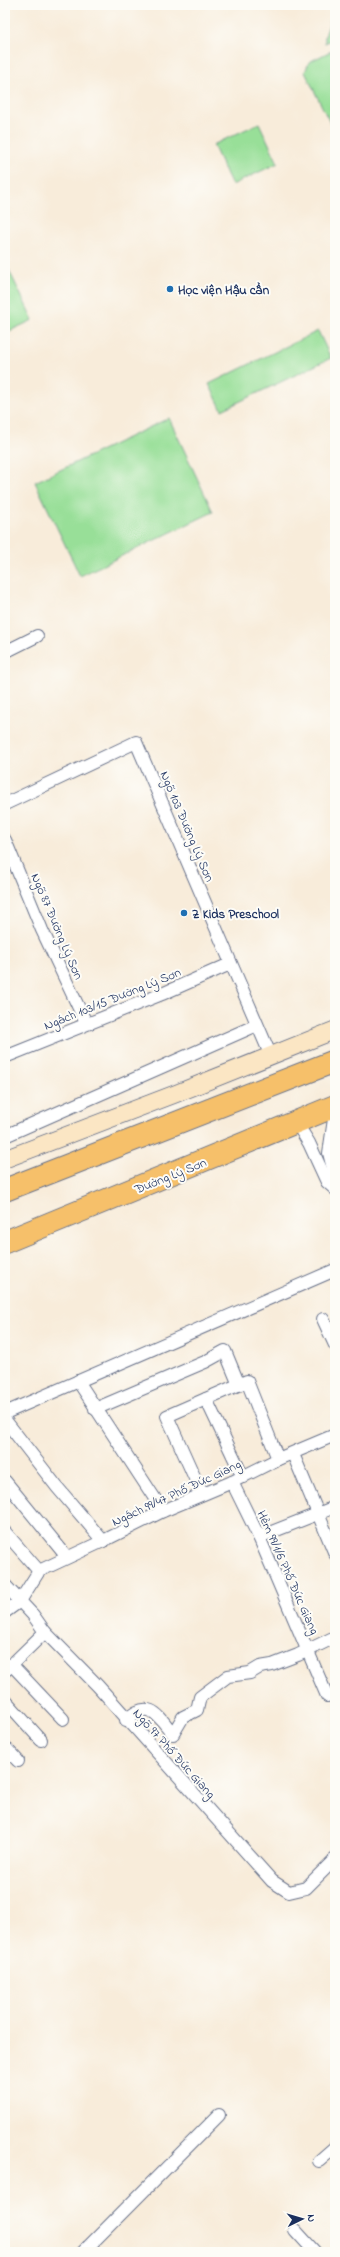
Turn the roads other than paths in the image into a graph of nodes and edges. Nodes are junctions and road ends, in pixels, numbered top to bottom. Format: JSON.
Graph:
{"nodes":[{"id":1,"x":37,"y":636,"type":"dead end"},
{"id":2,"x":5,"y":652,"type":"edge"},
{"id":3,"x":6,"y":800,"type":"edge"},
{"id":4,"x":5,"y":840,"type":"edge"},
{"id":5,"x":230,"y":964,"type":"junction"},
{"id":6,"x":86,"y":1023,"type":"junction"},
{"id":7,"x":257,"y":1025,"type":"junction"},
{"id":8,"x":335,"y":1030,"type":"edge"},
{"id":9,"x":270,"y":1054,"type":"junction"},
{"id":10,"x":5,"y":1057,"type":"edge"},
{"id":11,"x":335,"y":1061,"type":"edge"},
{"id":12,"x":335,"y":1106,"type":"edge"},
{"id":13,"x":335,"y":1112,"type":"edge"},
{"id":14,"x":296,"y":1122,"type":"junction"},
{"id":15,"x":5,"y":1136,"type":"edge"},
{"id":16,"x":5,"y":1159,"type":"edge"},
{"id":17,"x":335,"y":1176,"type":"edge"},
{"id":18,"x":335,"y":1189,"type":"edge"},
{"id":19,"x":5,"y":1190,"type":"edge"},
{"id":20,"x":5,"y":1242,"type":"edge"},
{"id":21,"x":335,"y":1270,"type":"edge"},
{"id":22,"x":323,"y":1319,"type":"dead end"},
{"id":23,"x":335,"y":1345,"type":"edge"},
{"id":24,"x":78,"y":1381,"type":"junction"},
{"id":25,"x":243,"y":1383,"type":"junction"},
{"id":26,"x":206,"y":1399,"type":"junction"},
{"id":27,"x":95,"y":1410,"type":"junction"},
{"id":28,"x":5,"y":1413,"type":"edge"},
{"id":29,"x":5,"y":1420,"type":"edge"},
{"id":30,"x":335,"y":1435,"type":"edge"},
{"id":31,"x":293,"y":1454,"type":"junction"},
{"id":32,"x":278,"y":1459,"type":"junction"},
{"id":33,"x":238,"y":1480,"type":"junction"},
{"id":34,"x":5,"y":1481,"type":"edge"},
{"id":35,"x":202,"y":1494,"type":"junction"},
{"id":36,"x":335,"y":1507,"type":"edge"},
{"id":37,"x":163,"y":1511,"type":"junction"},
{"id":38,"x":318,"y":1514,"type":"junction"},
{"id":39,"x":5,"y":1532,"type":"edge"},
{"id":40,"x":259,"y":1537,"type":"junction"},
{"id":41,"x":103,"y":1542,"type":"junction"},
{"id":42,"x":335,"y":1554,"type":"edge"},
{"id":43,"x":67,"y":1557,"type":"junction"},
{"id":44,"x":39,"y":1570,"type":"junction"},
{"id":45,"x":5,"y":1585,"type":"edge"},
{"id":46,"x":20,"y":1601,"type":"junction"},
{"id":47,"x":5,"y":1612,"type":"edge"},
{"id":48,"x":45,"y":1632,"type":"junction"},
{"id":49,"x":335,"y":1637,"type":"edge"},
{"id":50,"x":307,"y":1650,"type":"junction"},
{"id":51,"x":8,"y":1667,"type":"edge"},
{"id":52,"x":327,"y":1696,"type":"dead end"},
{"id":53,"x":5,"y":1700,"type":"edge"},
{"id":54,"x":63,"y":1719,"type":"dead end"},
{"id":55,"x":126,"y":1720,"type":"junction"},
{"id":56,"x":41,"y":1740,"type":"dead end"},
{"id":57,"x":5,"y":1747,"type":"edge"},
{"id":58,"x":18,"y":1761,"type":"dead end"},
{"id":59,"x":335,"y":1859,"type":"edge"},
{"id":60,"x":219,"y":2115,"type":"dead end"},
{"id":61,"x":335,"y":2147,"type":"edge"},
{"id":62,"x":319,"y":2160,"type":"dead end"},
{"id":63,"x":295,"y":2230,"type":"dead end"},
{"id":64,"x":83,"y":2252,"type":"edge"},
{"id":65,"x":315,"y":2252,"type":"edge"}],
"edges":[{"from":1,"to":2,"type":"street"},
{"from":3,"to":5,"type":"street","name":"Ngõ 103 Đường Lý Sơn"},
{"from":4,"to":6,"type":"street","name":"Ngõ 87 Đường Lý Sơn"},
{"from":5,"to":6,"type":"street","name":"Ngách 103/15 Đường Lý Sơn"},
{"from":5,"to":7,"type":"street","name":"Ngõ 103 Đường Lý Sơn"},
{"from":6,"to":10,"type":"street","name":"Ngách 103/15 Đường Lý Sơn"},
{"from":7,"to":9,"type":"street","name":"Ngõ 103 Đường Lý Sơn"},
{"from":7,"to":15,"type":"street"},
{"from":8,"to":9,"type":"street"},
{"from":9,"to":16,"type":"street"},
{"from":11,"to":19,"type":"highway"},
{"from":12,"to":14,"type":"highway","name":"Đường Lý Sơn"},
{"from":13,"to":17,"type":"street"},
{"from":14,"to":18,"type":"street"},
{"from":14,"to":20,"type":"highway","name":"Đường Lý Sơn"},
{"from":21,"to":24,"type":"street"},
{"from":22,"to":23,"type":"street"},
{"from":24,"to":27,"type":"street"},
{"from":24,"to":28,"type":"street"},
{"from":25,"to":26,"type":"street"},
{"from":25,"to":27,"type":"street"},
{"from":25,"to":32,"type":"street"},
{"from":26,"to":33,"type":"street","name":"Hẻm 99/1/6 Phố Đức Giang"},
{"from":26,"to":35,"type":"street"},
{"from":27,"to":37,"type":"street"},
{"from":29,"to":41,"type":"street"},
{"from":30,"to":31,"type":"street","name":"Ngách 99/47 Phố Đức Giang"},
{"from":31,"to":32,"type":"street","name":"Ngách 99/47 Phố Đức Giang"},
{"from":31,"to":38,"type":"street"},
{"from":32,"to":33,"type":"street","name":"Ngách 99/47 Phố Đức Giang"},
{"from":33,"to":35,"type":"street","name":"Ngách 99/47 Phố Đức Giang"},
{"from":33,"to":40,"type":"street","name":"Hẻm 99/1/6 Phố Đức Giang"},
{"from":34,"to":43,"type":"street"},
{"from":35,"to":37,"type":"street","name":"Ngách 99/47 Phố Đức Giang"},
{"from":36,"to":38,"type":"street"},
{"from":37,"to":41,"type":"street","name":"Ngách 99/47 Phố Đức Giang"},
{"from":38,"to":40,"type":"street"},
{"from":38,"to":42,"type":"street"},
{"from":39,"to":44,"type":"street"},
{"from":40,"to":50,"type":"street","name":"Hẻm 99/1/6 Phố Đức Giang"},
{"from":41,"to":43,"type":"street","name":"Ngách 99/47 Phố Đức Giang"},
{"from":43,"to":44,"type":"street","name":"Ngách 99/47 Phố Đức Giang"},
{"from":44,"to":46,"type":"street"},
{"from":45,"to":46,"type":"street","name":"Ngõ 97 Phố Đức Giang"},
{"from":46,"to":47,"type":"street"},
{"from":46,"to":48,"type":"street","name":"Ngõ 97 Phố Đức Giang"},
{"from":48,"to":51,"type":"street"},
{"from":48,"to":55,"type":"street","name":"Ngõ 97 Phố Đức Giang"},
{"from":49,"to":50,"type":"street"},
{"from":50,"to":52,"type":"street","name":"Hẻm 99/1/6 Phố Đức Giang"},
{"from":50,"to":55,"type":"street"},
{"from":51,"to":54,"type":"street"},
{"from":53,"to":56,"type":"street"},
{"from":55,"to":59,"type":"street","name":"Ngõ 97 Phố Đức Giang"},
{"from":57,"to":58,"type":"street"},
{"from":60,"to":64,"type":"street"},
{"from":61,"to":62,"type":"street"},
{"from":63,"to":65,"type":"street"}]}
